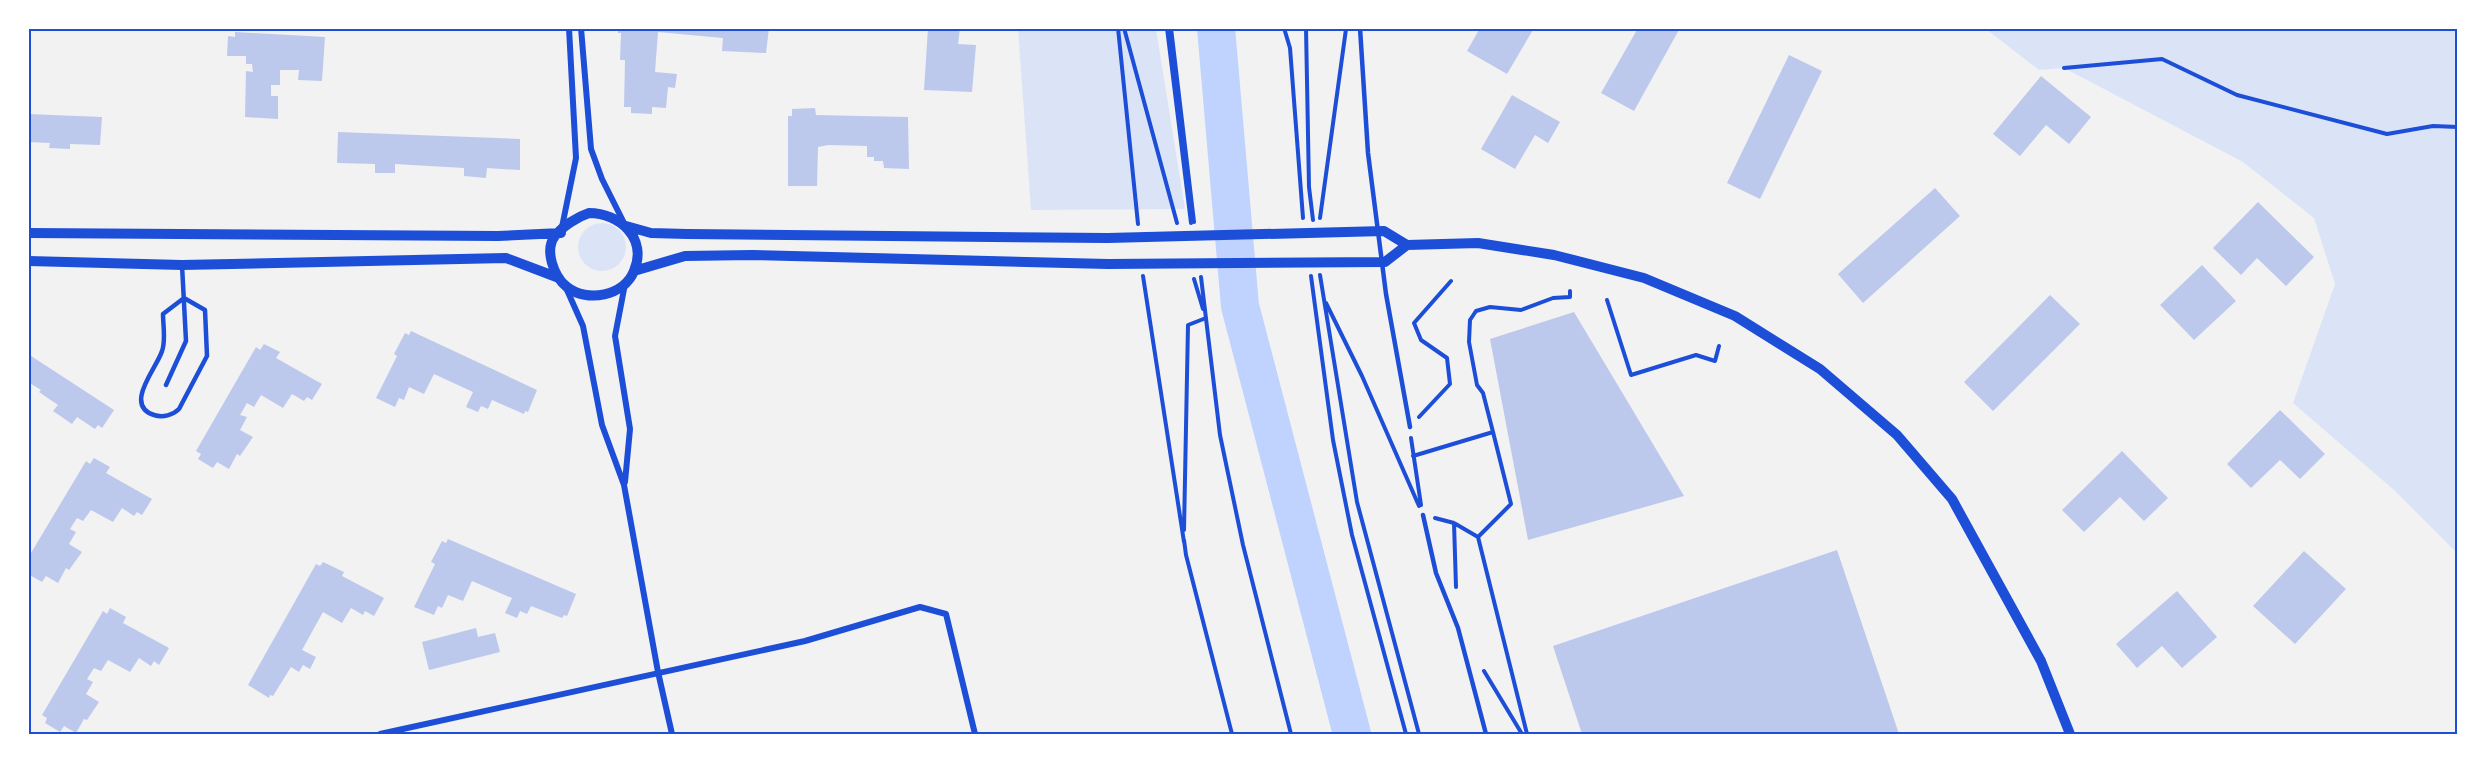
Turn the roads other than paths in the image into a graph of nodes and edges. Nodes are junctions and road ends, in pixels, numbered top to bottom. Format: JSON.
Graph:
{"nodes":[{"id":1,"x":569,"y":28,"type":"edge"},
{"id":2,"x":581,"y":28,"type":"edge"},
{"id":3,"x":1360,"y":28,"type":"edge"},
{"id":4,"x":626,"y":226,"type":"junction"},
{"id":5,"x":561,"y":232,"type":"junction"},
{"id":6,"x":28,"y":233,"type":"edge"},
{"id":7,"x":1407,"y":245,"type":"junction"},
{"id":8,"x":28,"y":261,"type":"edge"},
{"id":9,"x":182,"y":265,"type":"junction"},
{"id":10,"x":634,"y":272,"type":"junction"},
{"id":11,"x":563,"y":282,"type":"junction"},
{"id":12,"x":625,"y":282,"type":"junction"},
{"id":13,"x":184,"y":298,"type":"junction"},
{"id":14,"x":166,"y":385,"type":"dead end"},
{"id":15,"x":1410,"y":427,"type":"road end"},
{"id":16,"x":624,"y":485,"type":"junction"},
{"id":17,"x":1423,"y":515,"type":"road end"},
{"id":18,"x":658,"y":672,"type":"junction"},
{"id":19,"x":380,"y":735,"type":"edge"},
{"id":20,"x":672,"y":735,"type":"edge"},
{"id":21,"x":975,"y":735,"type":"edge"},
{"id":22,"x":1486,"y":735,"type":"edge"},
{"id":23,"x":2070,"y":735,"type":"edge"}],
"edges":[{"from":1,"to":5,"type":"street"},
{"from":2,"to":4,"type":"street"},
{"from":3,"to":15,"type":"lane"},
{"from":4,"to":5,"type":"street"},
{"from":4,"to":7,"type":"street"},
{"from":4,"to":10,"type":"street"},
{"from":5,"to":6,"type":"street"},
{"from":5,"to":11,"type":"street"},
{"from":7,"to":10,"type":"street"},
{"from":7,"to":23,"type":"street"},
{"from":8,"to":9,"type":"street"},
{"from":9,"to":11,"type":"street"},
{"from":9,"to":13,"type":"lane"},
{"from":10,"to":12,"type":"street"},
{"from":11,"to":12,"type":"street"},
{"from":11,"to":16,"type":"street"},
{"from":12,"to":16,"type":"street"},
{"from":13,"to":13,"type":"lane"},
{"from":13,"to":14,"type":"lane"},
{"from":16,"to":18,"type":"street"},
{"from":17,"to":22,"type":"lane"},
{"from":18,"to":19,"type":"street"},
{"from":18,"to":20,"type":"street"},
{"from":18,"to":21,"type":"street"}]}
